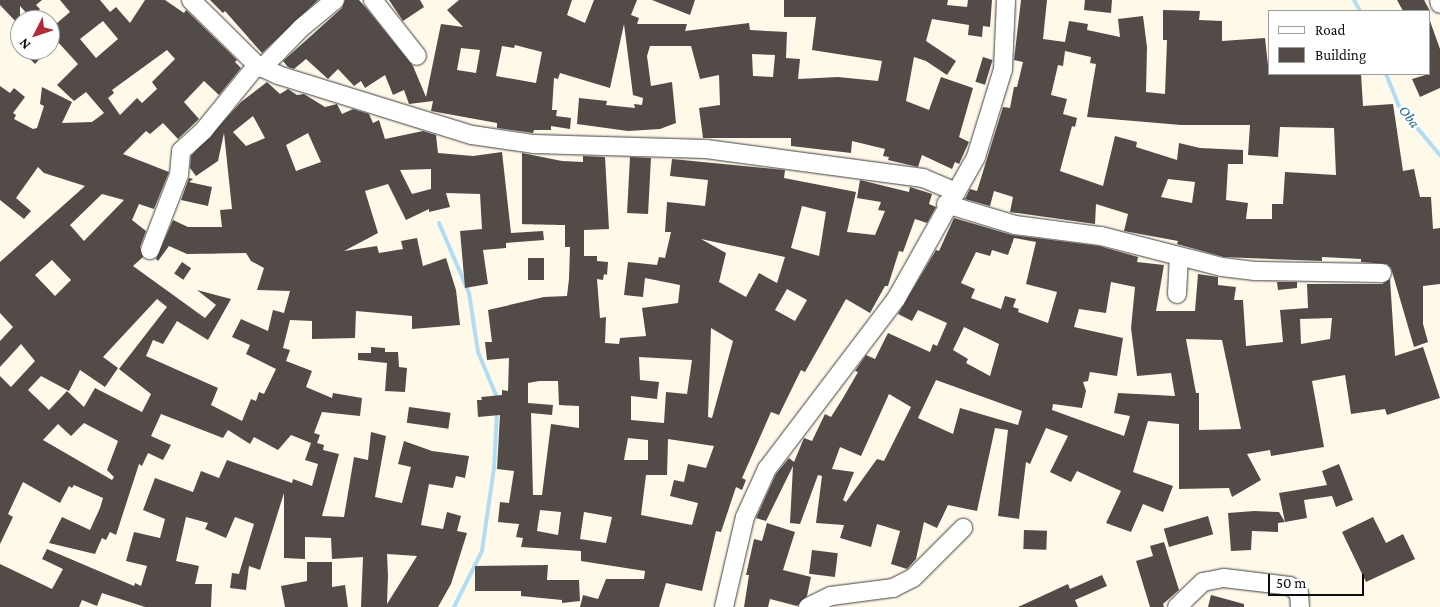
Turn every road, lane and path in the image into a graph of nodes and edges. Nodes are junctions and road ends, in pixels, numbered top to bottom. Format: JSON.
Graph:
{"nodes":[{"id":1,"x":191,"y":0,"type":"edge"},
{"id":2,"x":335,"y":0,"type":"edge"},
{"id":3,"x":374,"y":0,"type":"edge"},
{"id":4,"x":1006,"y":0,"type":"edge"},
{"id":5,"x":1439,"y":0,"type":"edge"},
{"id":6,"x":1440,"y":4,"type":"edge"},
{"id":7,"x":417,"y":56,"type":"dead end"},
{"id":8,"x":260,"y":66,"type":"junction"},
{"id":9,"x":950,"y":197,"type":"junction"},
{"id":10,"x":150,"y":250,"type":"dead end"},
{"id":11,"x":1179,"y":258,"type":"junction"},
{"id":12,"x":1382,"y":273,"type":"dead end"},
{"id":13,"x":1176,"y":294,"type":"dead end"},
{"id":14,"x":963,"y":528,"type":"dead end"},
{"id":15,"x":724,"y":607,"type":"edge"},
{"id":16,"x":808,"y":607,"type":"edge"},
{"id":17,"x":1177,"y":607,"type":"edge"},
{"id":18,"x":1300,"y":607,"type":"edge"}],
"edges":[{"from":1,"to":8,"type":"street"},
{"from":2,"to":8,"type":"street"},
{"from":3,"to":7,"type":"street"},
{"from":4,"to":9,"type":"street"},
{"from":5,"to":6,"type":"street"},
{"from":8,"to":9,"type":"street"},
{"from":8,"to":10,"type":"street"},
{"from":9,"to":11,"type":"street"},
{"from":9,"to":15,"type":"street"},
{"from":11,"to":12,"type":"street"},
{"from":11,"to":13,"type":"street"},
{"from":14,"to":16,"type":"street"},
{"from":17,"to":18,"type":"street"}]}
